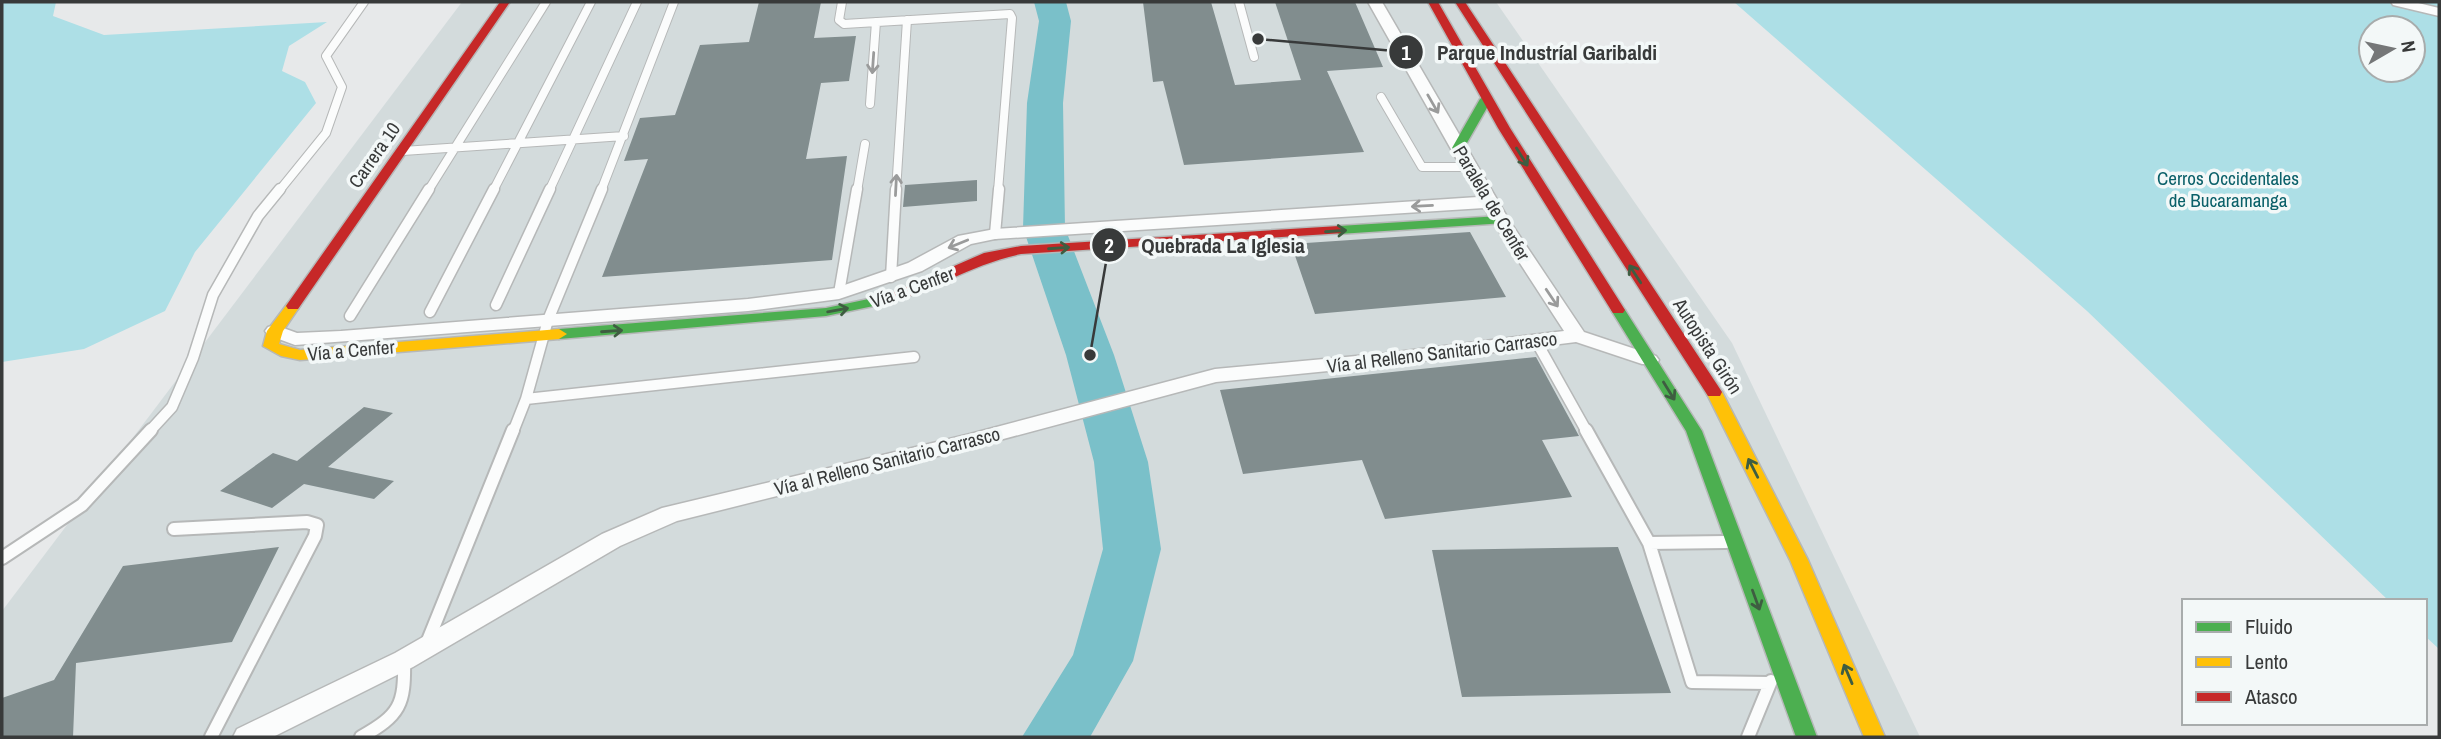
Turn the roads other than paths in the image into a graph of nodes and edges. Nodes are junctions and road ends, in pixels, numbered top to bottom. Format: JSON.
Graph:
{"nodes":[{"id":1,"x":364,"y":2,"type":"edge"},
{"id":2,"x":505,"y":2,"type":"edge"},
{"id":3,"x":546,"y":2,"type":"edge"},
{"id":4,"x":590,"y":2,"type":"edge"},
{"id":5,"x":637,"y":2,"type":"edge"},
{"id":6,"x":674,"y":2,"type":"edge"},
{"id":7,"x":842,"y":2,"type":"edge"},
{"id":8,"x":1239,"y":2,"type":"edge"},
{"id":9,"x":1375,"y":2,"type":"edge"},
{"id":10,"x":1433,"y":2,"type":"edge"},
{"id":11,"x":1460,"y":2,"type":"edge"},
{"id":12,"x":2398,"y":2,"type":"edge"},
{"id":13,"x":2439,"y":12,"type":"edge"},
{"id":14,"x":907,"y":20,"type":"junction"},
{"id":15,"x":876,"y":22,"type":"junction"},
{"id":16,"x":1254,"y":57,"type":"dead end"},
{"id":17,"x":1381,"y":97,"type":"dead end"},
{"id":18,"x":1486,"y":99,"type":"junction"},
{"id":19,"x":870,"y":104,"type":"dead end"},
{"id":20,"x":624,"y":136,"type":"junction"},
{"id":21,"x":575,"y":139,"type":"junction"},
{"id":22,"x":519,"y":143,"type":"junction"},
{"id":23,"x":865,"y":144,"type":"dead end"},
{"id":24,"x":455,"y":148,"type":"junction"},
{"id":25,"x":1458,"y":148,"type":"junction"},
{"id":26,"x":403,"y":151,"type":"junction"},
{"id":27,"x":1469,"y":167,"type":"junction"},
{"id":28,"x":1490,"y":202,"type":"junction"},
{"id":29,"x":1500,"y":220,"type":"junction"},
{"id":30,"x":995,"y":234,"type":"junction"},
{"id":31,"x":891,"y":277,"type":"junction"},
{"id":32,"x":839,"y":293,"type":"junction"},
{"id":33,"x":496,"y":305,"type":"dead end"},
{"id":34,"x":430,"y":312,"type":"dead end"},
{"id":35,"x":350,"y":316,"type":"dead end"},
{"id":36,"x":546,"y":326,"type":"junction"},
{"id":37,"x":275,"y":331,"type":"joint"},
{"id":38,"x":1577,"y":336,"type":"junction"},
{"id":39,"x":1536,"y":341,"type":"junction"},
{"id":40,"x":914,"y":357,"type":"dead end"},
{"id":41,"x":1649,"y":360,"type":"junction"},
{"id":42,"x":526,"y":399,"type":"junction"},
{"id":43,"x":174,"y":529,"type":"dead end"},
{"id":44,"x":1735,"y":542,"type":"junction"},
{"id":45,"x":1649,"y":543,"type":"junction"},
{"id":46,"x":2,"y":558,"type":"edge"},
{"id":47,"x":426,"y":645,"type":"junction"},
{"id":48,"x":404,"y":660,"type":"junction"},
{"id":49,"x":1781,"y":667,"type":"junction"},
{"id":50,"x":1769,"y":683,"type":"junction"},
{"id":51,"x":211,"y":737,"type":"edge"},
{"id":52,"x":247,"y":737,"type":"edge"},
{"id":53,"x":361,"y":737,"type":"edge"},
{"id":54,"x":1748,"y":737,"type":"edge"},
{"id":55,"x":1807,"y":737,"type":"edge"},
{"id":56,"x":1875,"y":737,"type":"edge"}],
"edges":[{"from":1,"to":46,"type":"lane"},
{"from":2,"to":26,"type":"main road","name":"Carrera 10"},
{"from":3,"to":24,"type":"lane"},
{"from":4,"to":22,"type":"lane"},
{"from":5,"to":21,"type":"lane"},
{"from":6,"to":20,"type":"lane"},
{"from":7,"to":15,"type":"lane"},
{"from":8,"to":16,"type":"lane"},
{"from":9,"to":25,"type":"street","name":"Paralela de Cenfer","one_way":true},
{"from":10,"to":18,"type":"main road"},
{"from":56,"to":11,"type":"main road","name":"Autopista Girón","one_way":true},
{"from":12,"to":13,"type":"street"},
{"from":14,"to":15,"type":"lane"},
{"from":14,"to":30,"type":"lane"},
{"from":31,"to":14,"type":"lane","one_way":true},
{"from":15,"to":19,"type":"lane","one_way":true},
{"from":17,"to":27,"type":"lane"},
{"from":18,"to":25,"type":"main road"},
{"from":18,"to":41,"type":"main road","one_way":true},
{"from":20,"to":21,"type":"lane"},
{"from":20,"to":36,"type":"lane"},
{"from":21,"to":22,"type":"lane"},
{"from":21,"to":33,"type":"lane"},
{"from":22,"to":24,"type":"lane"},
{"from":22,"to":34,"type":"lane"},
{"from":23,"to":32,"type":"lane"},
{"from":24,"to":26,"type":"lane"},
{"from":24,"to":35,"type":"lane"},
{"from":25,"to":27,"type":"street","name":"Paralela de Cenfer"},
{"from":26,"to":37,"type":"main road","name":"Carrera 10"},
{"from":27,"to":28,"type":"street","name":"Paralela de Cenfer"},
{"from":28,"to":29,"type":"street","name":"Paralela de Cenfer"},
{"from":28,"to":30,"type":"street","name":"Vía a Cenfer","one_way":true},
{"from":36,"to":29,"type":"main road","name":"Vía a Cenfer","one_way":true},
{"from":29,"to":38,"type":"street","name":"Paralela de Cenfer","one_way":true},
{"from":30,"to":31,"type":"street","name":"Vía a Cenfer","one_way":true},
{"from":31,"to":32,"type":"street","name":"Vía a Cenfer"},
{"from":32,"to":36,"type":"street","name":"Vía a Cenfer"},
{"from":36,"to":37,"type":"street","name":"Vía a Cenfer"},
{"from":36,"to":42,"type":"lane"},
{"from":38,"to":39,"type":"street","name":"Vía al Relleno Sanitario Carrasco"},
{"from":38,"to":41,"type":"street"},
{"from":39,"to":45,"type":"lane"},
{"from":39,"to":47,"type":"street","name":"Vía al Relleno Sanitario Carrasco"},
{"from":40,"to":42,"type":"lane"},
{"from":41,"to":44,"type":"main road","one_way":true},
{"from":42,"to":47,"type":"lane"},
{"from":43,"to":51,"type":"lane"},
{"from":44,"to":45,"type":"lane"},
{"from":44,"to":49,"type":"main road","one_way":true},
{"from":45,"to":50,"type":"lane"},
{"from":47,"to":48,"type":"street","name":"Vía al Relleno Sanitario Carrasco"},
{"from":48,"to":52,"type":"street","name":"Vía al Relleno Sanitario Carrasco"},
{"from":48,"to":53,"type":"lane"},
{"from":49,"to":50,"type":"lane"},
{"from":49,"to":55,"type":"main road"},
{"from":50,"to":54,"type":"lane"}]}
